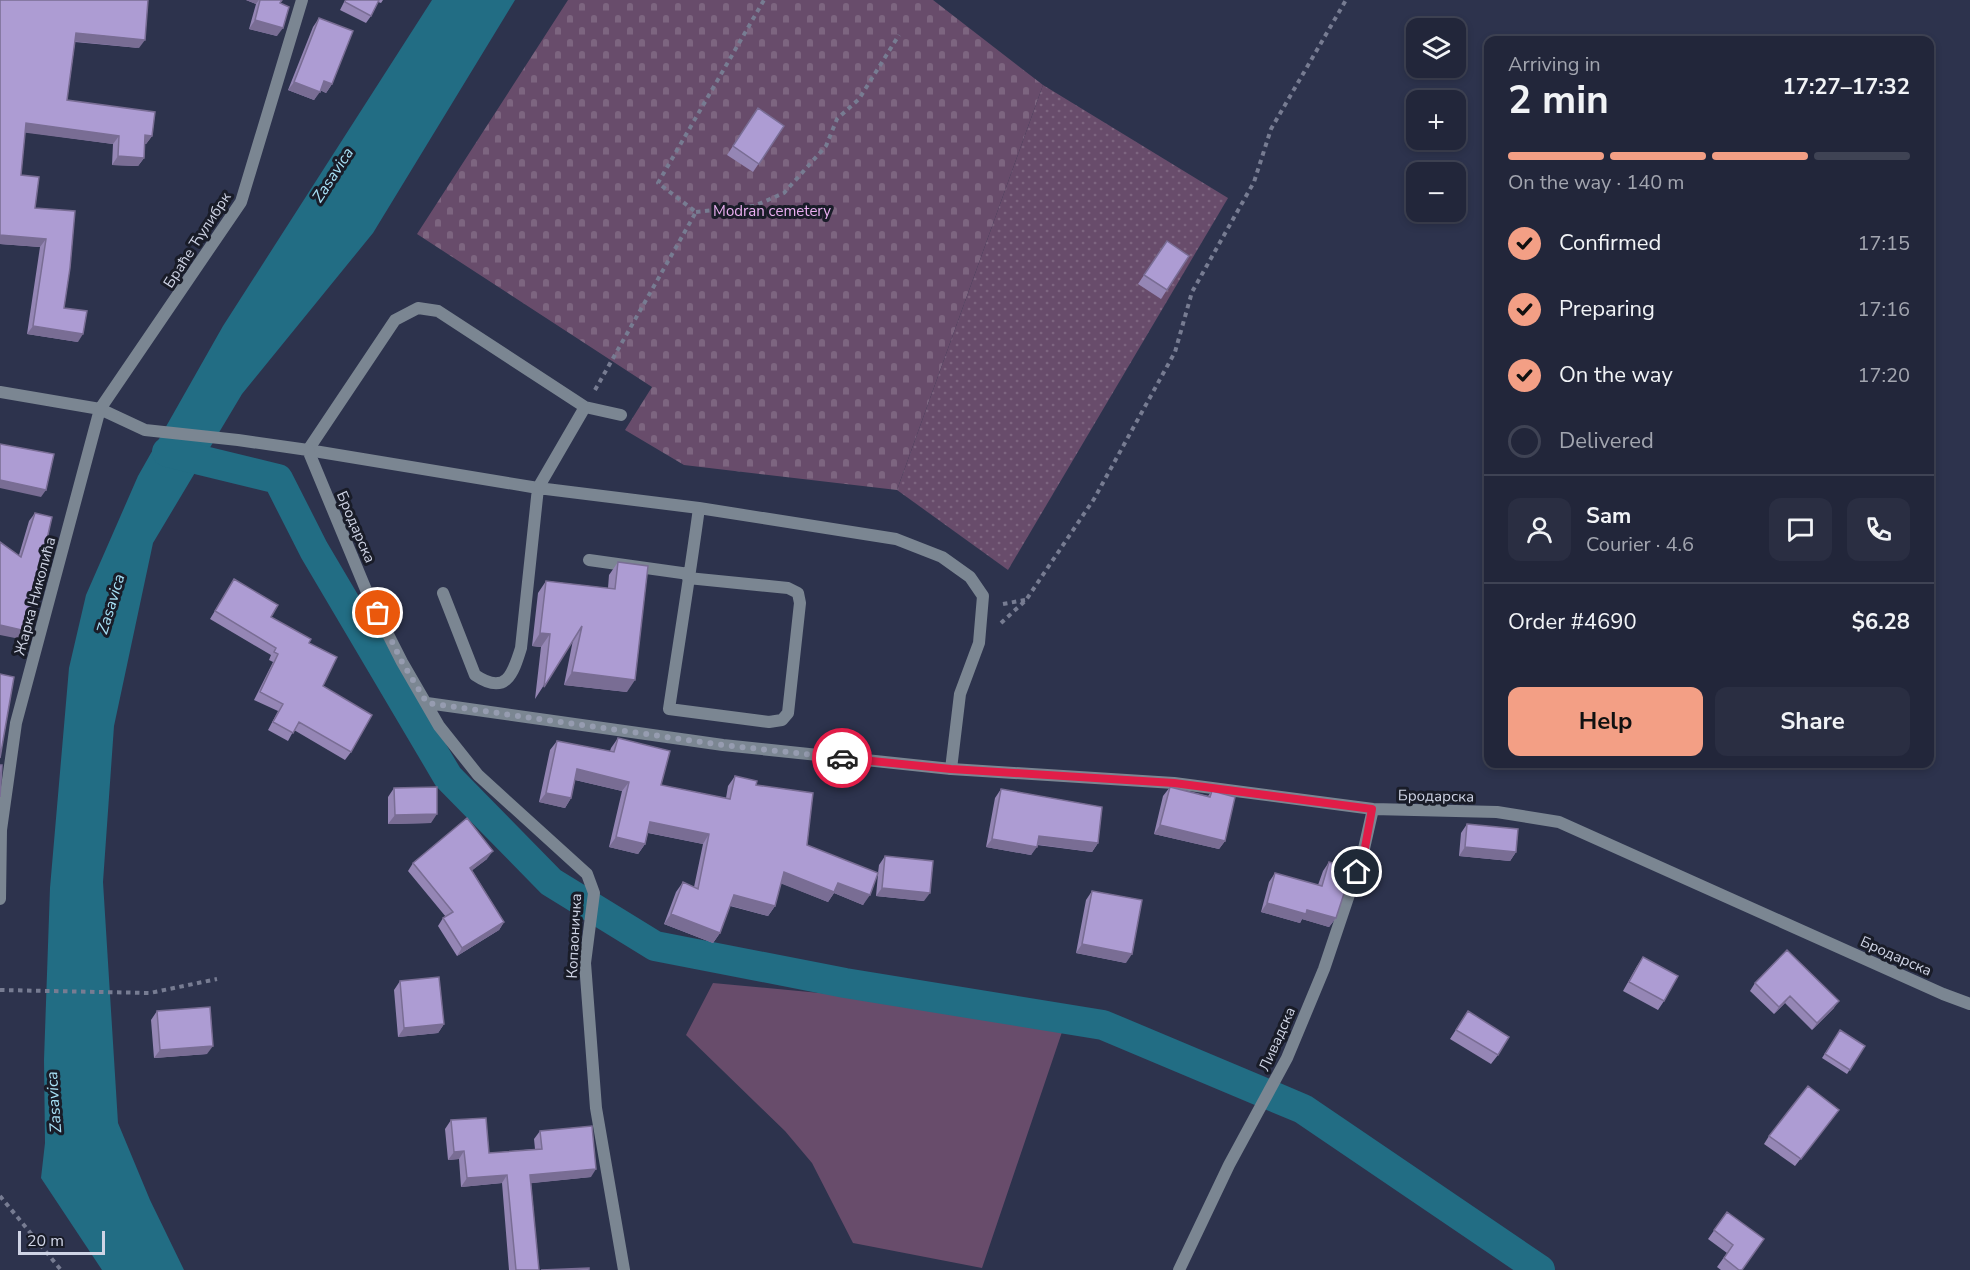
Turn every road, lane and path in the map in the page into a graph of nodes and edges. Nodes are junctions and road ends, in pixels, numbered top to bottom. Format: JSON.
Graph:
{"nodes":[{"id":1,"x":302,"y":0,"type":"edge"},
{"id":2,"x":764,"y":0,"type":"edge"},
{"id":3,"x":1346,"y":0,"type":"edge"},
{"id":4,"x":899,"y":35,"type":"dead end"},
{"id":5,"x":696,"y":212,"type":"junction"},
{"id":6,"x":0,"y":392,"type":"edge"},
{"id":7,"x":585,"y":407,"type":"junction"},
{"id":8,"x":100,"y":409,"type":"junction"},
{"id":9,"x":621,"y":415,"type":"dead end"},
{"id":10,"x":308,"y":450,"type":"junction"},
{"id":11,"x":538,"y":488,"type":"junction"},
{"id":12,"x":699,"y":508,"type":"junction"},
{"id":13,"x":589,"y":560,"type":"dead end"},
{"id":14,"x":689,"y":576,"type":"junction"},
{"id":15,"x":443,"y":593,"type":"dead end"},
{"id":16,"x":979,"y":643,"type":"junction"},
{"id":17,"x":427,"y":703,"type":"junction"},
{"id":18,"x":951,"y":769,"type":"junction"},
{"id":19,"x":1372,"y":809,"type":"junction"},
{"id":20,"x":1,"y":830,"type":"edge"},
{"id":21,"x":0,"y":899,"type":"edge"},
{"id":22,"x":217,"y":979,"type":"dead end"},
{"id":23,"x":0,"y":990,"type":"edge"},
{"id":24,"x":1970,"y":1004,"type":"edge"},
{"id":25,"x":0,"y":1196,"type":"edge"},
{"id":26,"x":61,"y":1270,"type":"edge"},
{"id":27,"x":624,"y":1270,"type":"edge"},
{"id":28,"x":1179,"y":1270,"type":"edge"}],
"edges":[{"from":1,"to":8,"type":"street","name":"Браће Ћулибрк"},
{"from":2,"to":5,"type":"path"},
{"from":3,"to":16,"type":"path"},
{"from":4,"to":5,"type":"path"},
{"from":5,"to":7,"type":"path"},
{"from":6,"to":8,"type":"street"},
{"from":7,"to":9,"type":"street"},
{"from":7,"to":10,"type":"street"},
{"from":7,"to":11,"type":"street"},
{"from":8,"to":10,"type":"street"},
{"from":8,"to":20,"type":"street","name":"Жарка Николића"},
{"from":10,"to":11,"type":"street"},
{"from":10,"to":17,"type":"street","name":"Бродарска"},
{"from":11,"to":12,"type":"street"},
{"from":11,"to":15,"type":"street"},
{"from":12,"to":14,"type":"street"},
{"from":12,"to":16,"type":"street"},
{"from":13,"to":14,"type":"street"},
{"from":14,"to":14,"type":"street"},
{"from":16,"to":18,"type":"street"},
{"from":17,"to":18,"type":"street","name":"Бродарска"},
{"from":17,"to":27,"type":"street","name":"Копаоничка"},
{"from":18,"to":19,"type":"street","name":"Бродарска"},
{"from":19,"to":24,"type":"street","name":"Бродарска"},
{"from":19,"to":28,"type":"street","name":"Ливадска"},
{"from":20,"to":21,"type":"street","name":"Жарка Николића"},
{"from":22,"to":23,"type":"path"},
{"from":25,"to":26,"type":"path"}]}
